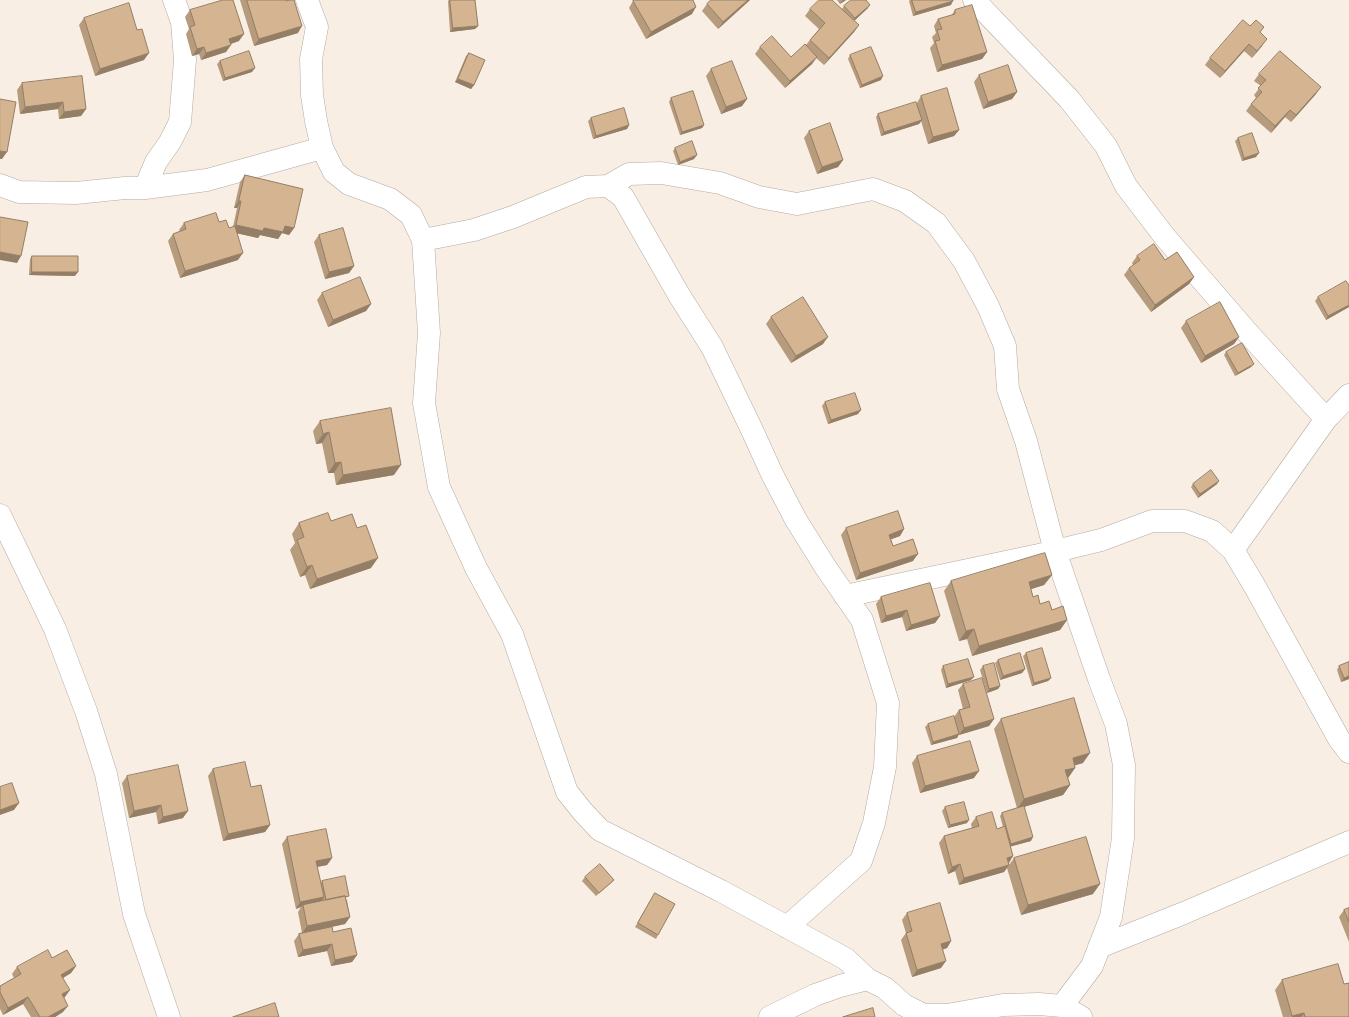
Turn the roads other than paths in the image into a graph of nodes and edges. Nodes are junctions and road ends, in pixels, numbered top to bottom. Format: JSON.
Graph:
{"nodes":[{"id":1,"x":174,"y":0,"type":"edge"},
{"id":2,"x":307,"y":0,"type":"edge"},
{"id":3,"x":974,"y":0,"type":"edge"},
{"id":4,"x":322,"y":148,"type":"junction"},
{"id":5,"x":0,"y":185,"type":"edge"},
{"id":6,"x":608,"y":186,"type":"junction"},
{"id":7,"x":145,"y":188,"type":"junction"},
{"id":8,"x":423,"y":240,"type":"junction"},
{"id":9,"x":1349,"y":395,"type":"edge"},
{"id":10,"x":1326,"y":419,"type":"junction"},
{"id":11,"x":0,"y":515,"type":"edge"},
{"id":12,"x":1233,"y":550,"type":"junction"},
{"id":13,"x":1055,"y":551,"type":"junction"},
{"id":14,"x":845,"y":596,"type":"junction"},
{"id":15,"x":1349,"y":752,"type":"edge"},
{"id":16,"x":1349,"y":842,"type":"edge"},
{"id":17,"x":787,"y":927,"type":"junction"},
{"id":18,"x":1099,"y":947,"type":"junction"},
{"id":19,"x":867,"y":979,"type":"junction"},
{"id":20,"x":1062,"y":1006,"type":"junction"},
{"id":21,"x":169,"y":1017,"type":"edge"},
{"id":22,"x":770,"y":1017,"type":"edge"},
{"id":23,"x":1081,"y":1017,"type":"edge"}],
"edges":[{"from":1,"to":7,"type":"street"},
{"from":2,"to":4,"type":"street"},
{"from":3,"to":10,"type":"street"},
{"from":4,"to":7,"type":"street"},
{"from":4,"to":8,"type":"street"},
{"from":5,"to":7,"type":"street"},
{"from":6,"to":8,"type":"street"},
{"from":6,"to":13,"type":"street"},
{"from":6,"to":14,"type":"street"},
{"from":8,"to":17,"type":"street"},
{"from":9,"to":10,"type":"street"},
{"from":10,"to":12,"type":"street"},
{"from":11,"to":21,"type":"street"},
{"from":12,"to":13,"type":"street"},
{"from":12,"to":15,"type":"street"},
{"from":13,"to":14,"type":"street"},
{"from":13,"to":18,"type":"street"},
{"from":14,"to":17,"type":"street"},
{"from":16,"to":18,"type":"street"},
{"from":17,"to":19,"type":"street"},
{"from":18,"to":20,"type":"street"},
{"from":19,"to":20,"type":"street"},
{"from":19,"to":22,"type":"street"},
{"from":20,"to":23,"type":"street"}]}
